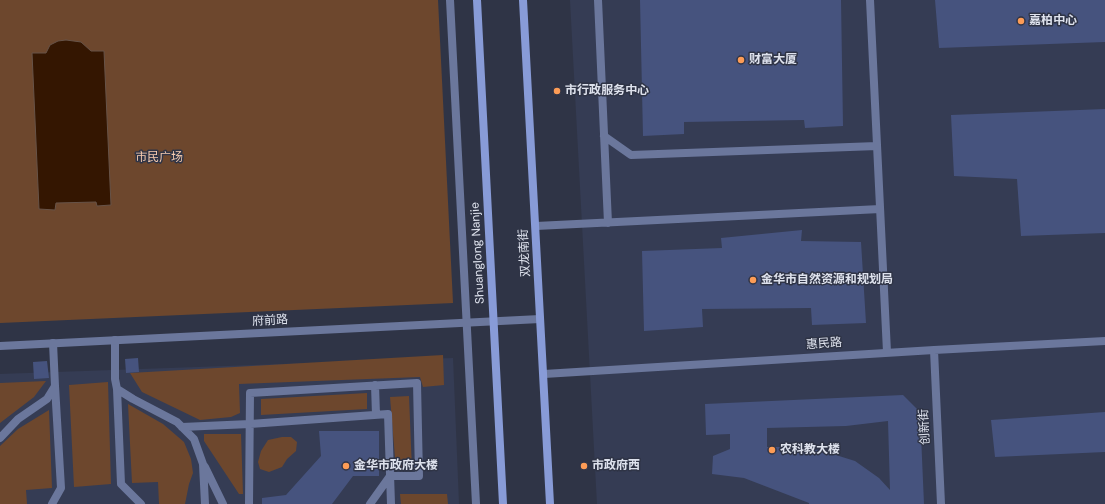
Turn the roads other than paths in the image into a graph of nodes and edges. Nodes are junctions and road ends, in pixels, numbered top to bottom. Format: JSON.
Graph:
{"nodes":[{"id":1,"x":450,"y":0,"type":"edge"},
{"id":2,"x":477,"y":0,"type":"edge"},
{"id":3,"x":523,"y":0,"type":"edge"},
{"id":4,"x":598,"y":0,"type":"edge"},
{"id":5,"x":870,"y":0,"type":"edge"},
{"id":6,"x":604,"y":136,"type":"junction"},
{"id":7,"x":877,"y":146,"type":"junction"},
{"id":8,"x":880,"y":209,"type":"junction"},
{"id":9,"x":608,"y":223,"type":"junction"},
{"id":10,"x":536,"y":226,"type":"junction"},
{"id":11,"x":540,"y":318,"type":"junction"},
{"id":12,"x":493,"y":322,"type":"junction"},
{"id":13,"x":467,"y":323,"type":"junction"},
{"id":14,"x":115,"y":340,"type":"junction"},
{"id":15,"x":1105,"y":341,"type":"edge"},
{"id":16,"x":53,"y":343,"type":"junction"},
{"id":17,"x":0,"y":346,"type":"edge"},
{"id":18,"x":934,"y":350,"type":"junction"},
{"id":19,"x":887,"y":352,"type":"junction"},
{"id":20,"x":544,"y":374,"type":"junction"},
{"id":21,"x":375,"y":385,"type":"junction"},
{"id":22,"x":55,"y":386,"type":"junction"},
{"id":23,"x":117,"y":389,"type":"junction"},
{"id":24,"x":376,"y":415,"type":"junction"},
{"id":25,"x":250,"y":424,"type":"junction"},
{"id":26,"x":182,"y":427,"type":"junction"},
{"id":27,"x":0,"y":438,"type":"edge"},
{"id":28,"x":203,"y":464,"type":"junction"},
{"id":29,"x":390,"y":476,"type":"junction"},
{"id":30,"x":52,"y":504,"type":"edge"},
{"id":31,"x":141,"y":504,"type":"edge"},
{"id":32,"x":205,"y":504,"type":"edge"},
{"id":33,"x":223,"y":504,"type":"edge"},
{"id":34,"x":249,"y":504,"type":"edge"},
{"id":35,"x":370,"y":504,"type":"edge"},
{"id":36,"x":391,"y":504,"type":"edge"},
{"id":37,"x":476,"y":504,"type":"edge"},
{"id":38,"x":503,"y":504,"type":"edge"},
{"id":39,"x":550,"y":504,"type":"edge"},
{"id":40,"x":941,"y":504,"type":"edge"}],
"edges":[{"from":1,"to":13,"type":"street"},
{"from":2,"to":12,"type":"main road","name":"Shuanglong Nanjie"},
{"from":3,"to":10,"type":"main road","name":"双龙南街"},
{"from":4,"to":6,"type":"street"},
{"from":5,"to":7,"type":"street"},
{"from":6,"to":7,"type":"street"},
{"from":6,"to":9,"type":"street"},
{"from":7,"to":8,"type":"street"},
{"from":8,"to":9,"type":"street"},
{"from":8,"to":19,"type":"street"},
{"from":9,"to":10,"type":"street"},
{"from":10,"to":11,"type":"main road","name":"双龙南街"},
{"from":11,"to":12,"type":"street","name":"府前路"},
{"from":11,"to":20,"type":"main road","name":"双龙南街"},
{"from":12,"to":13,"type":"street","name":"府前路"},
{"from":12,"to":38,"type":"main road","name":"Shuanglong Nanjie"},
{"from":13,"to":14,"type":"street","name":"府前路"},
{"from":13,"to":37,"type":"street"},
{"from":14,"to":16,"type":"street","name":"府前路"},
{"from":14,"to":23,"type":"street"},
{"from":15,"to":18,"type":"street","name":"惠民路"},
{"from":16,"to":17,"type":"street","name":"府前路"},
{"from":16,"to":22,"type":"street"},
{"from":18,"to":19,"type":"street","name":"惠民路"},
{"from":18,"to":40,"type":"street","name":"创新街"},
{"from":19,"to":20,"type":"street","name":"惠民路"},
{"from":20,"to":39,"type":"main road","name":"双龙南街"},
{"from":21,"to":24,"type":"street"},
{"from":21,"to":25,"type":"street"},
{"from":21,"to":29,"type":"street"},
{"from":22,"to":27,"type":"street"},
{"from":22,"to":30,"type":"street"},
{"from":23,"to":26,"type":"street"},
{"from":23,"to":31,"type":"street"},
{"from":24,"to":25,"type":"street"},
{"from":24,"to":29,"type":"street"},
{"from":25,"to":26,"type":"street"},
{"from":25,"to":34,"type":"street"},
{"from":26,"to":28,"type":"street"},
{"from":28,"to":32,"type":"street"},
{"from":28,"to":33,"type":"street"},
{"from":29,"to":35,"type":"street"},
{"from":29,"to":36,"type":"street"}]}
